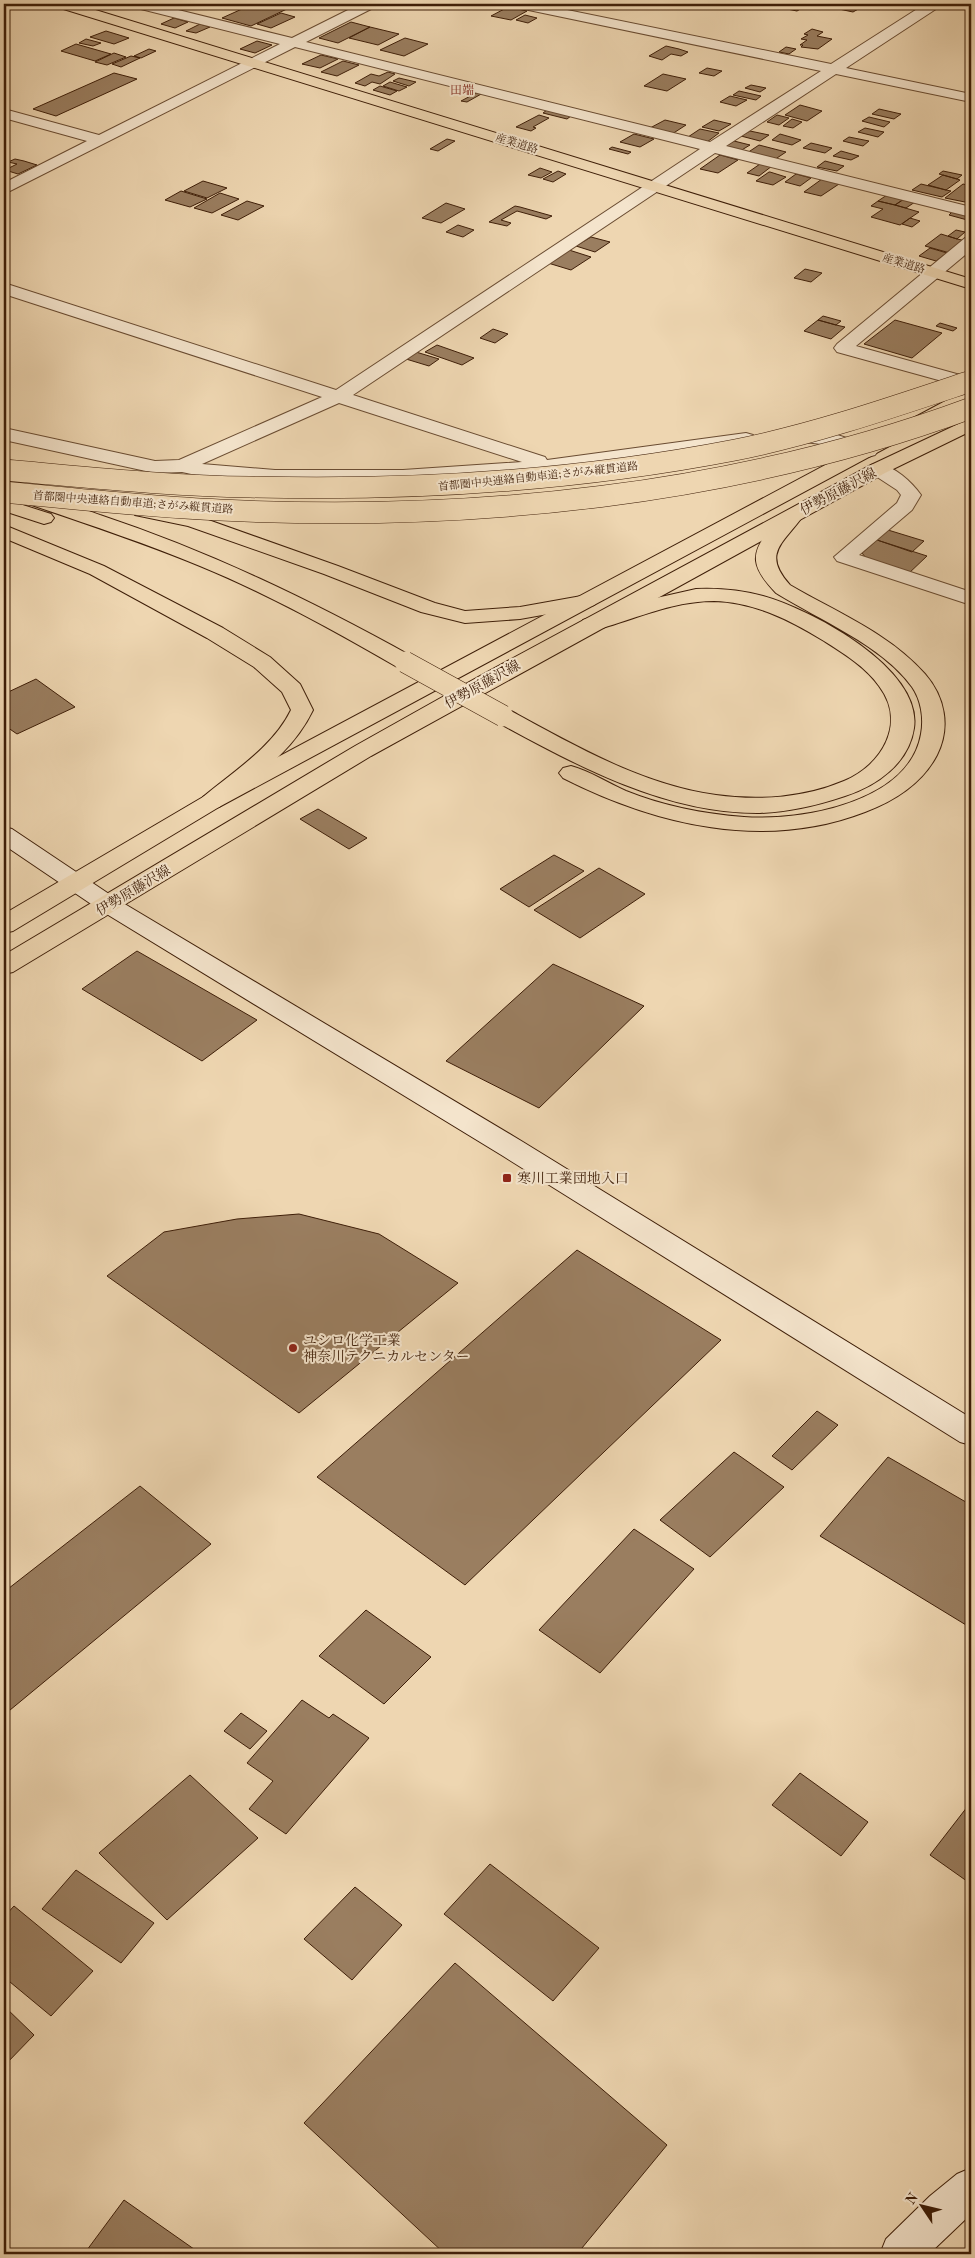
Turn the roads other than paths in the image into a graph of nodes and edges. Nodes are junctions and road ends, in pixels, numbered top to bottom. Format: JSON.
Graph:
{"nodes":[{"id":1,"x":62,"y":4,"type":"edge"},
{"id":2,"x":138,"y":4,"type":"edge"},
{"id":3,"x":370,"y":4,"type":"edge"},
{"id":4,"x":519,"y":4,"type":"edge"},
{"id":5,"x":934,"y":4,"type":"edge"},
{"id":6,"x":293,"y":42,"type":"junction"},
{"id":7,"x":251,"y":63,"type":"junction"},
{"id":8,"x":833,"y":70,"type":"junction"},
{"id":9,"x":971,"y":98,"type":"edge"},
{"id":10,"x":4,"y":113,"type":"edge"},
{"id":11,"x":100,"y":140,"type":"junction"},
{"id":12,"x":712,"y":148,"type":"junction"},
{"id":13,"x":655,"y":185,"type":"junction"},
{"id":14,"x":4,"y":189,"type":"edge"},
{"id":15,"x":971,"y":212,"type":"edge"},
{"id":16,"x":971,"y":242,"type":"edge"},
{"id":17,"x":935,"y":273,"type":"junction"},
{"id":18,"x":971,"y":284,"type":"edge"},
{"id":19,"x":4,"y":288,"type":"edge"},
{"id":20,"x":971,"y":382,"type":"edge"},
{"id":21,"x":971,"y":395,"type":"edge"},
{"id":22,"x":339,"y":396,"type":"junction"},
{"id":23,"x":971,"y":408,"type":"edge"},
{"id":24,"x":971,"y":424,"type":"edge"},
{"id":25,"x":4,"y":434,"type":"edge"},
{"id":26,"x":873,"y":460,"type":"junction"},
{"id":27,"x":182,"y":466,"type":"junction"},
{"id":28,"x":552,"y":466,"type":"junction"},
{"id":29,"x":4,"y":470,"type":"edge"},
{"id":30,"x":4,"y":482,"type":"edge"},
{"id":31,"x":4,"y":490,"type":"edge"},
{"id":32,"x":4,"y":505,"type":"edge"},
{"id":33,"x":793,"y":516,"type":"junction"},
{"id":34,"x":4,"y":531,"type":"edge"},
{"id":35,"x":971,"y":599,"type":"edge"},
{"id":36,"x":586,"y":600,"type":"junction"},
{"id":37,"x":591,"y":625,"type":"junction"},
{"id":38,"x":396,"y":667,"type":"junction"},
{"id":39,"x":494,"y":721,"type":"junction"},
{"id":40,"x":211,"y":802,"type":"junction"},
{"id":41,"x":4,"y":834,"type":"edge"},
{"id":42,"x":76,"y":883,"type":"junction"},
{"id":43,"x":109,"y":904,"type":"junction"},
{"id":44,"x":4,"y":925,"type":"edge"},
{"id":45,"x":4,"y":966,"type":"edge"},
{"id":46,"x":971,"y":1433,"type":"edge"},
{"id":47,"x":971,"y":2188,"type":"edge"},
{"id":48,"x":900,"y":2254,"type":"edge"}],
"edges":[{"from":1,"to":7,"type":"main road","name":"産業道路"},
{"from":2,"to":6,"type":"street"},
{"from":3,"to":6,"type":"street"},
{"from":4,"to":8,"type":"street"},
{"from":5,"to":8,"type":"street"},
{"from":6,"to":7,"type":"street"},
{"from":6,"to":12,"type":"street"},
{"from":7,"to":11,"type":"street"},
{"from":7,"to":13,"type":"main road","name":"産業道路"},
{"from":8,"to":9,"type":"street"},
{"from":8,"to":12,"type":"street"},
{"from":10,"to":11,"type":"street"},
{"from":11,"to":14,"type":"street"},
{"from":12,"to":13,"type":"street"},
{"from":12,"to":15,"type":"street"},
{"from":13,"to":17,"type":"main road","name":"産業道路"},
{"from":13,"to":22,"type":"street"},
{"from":16,"to":17,"type":"street"},
{"from":17,"to":18,"type":"main road","name":"産業道路"},
{"from":17,"to":20,"type":"street"},
{"from":19,"to":22,"type":"street"},
{"from":20,"to":29,"type":"main road","name":"首都圏中央連絡自動車道;さがみ縦貫道路","bridge":true},
{"from":21,"to":26,"type":"main road","name":"伊勢原藤沢線"},
{"from":22,"to":27,"type":"street"},
{"from":22,"to":28,"type":"street"},
{"from":23,"to":31,"type":"main road","name":"首都圏中央連絡自動車道;さがみ縦貫道路","bridge":true},
{"from":24,"to":26,"type":"main road","name":"伊勢原藤沢線"},
{"from":25,"to":27,"type":"street"},
{"from":26,"to":28,"type":"street"},
{"from":26,"to":33,"type":"main road","name":"伊勢原藤沢線"},
{"from":26,"to":35,"type":"street"},
{"from":26,"to":36,"type":"main road","name":"伊勢原藤沢線"},
{"from":27,"to":28,"type":"street"},
{"from":30,"to":36,"type":"main road"},
{"from":31,"to":38,"type":"main road"},
{"from":32,"to":38,"type":"main road"},
{"from":33,"to":37,"type":"main road","name":"伊勢原藤沢線"},
{"from":33,"to":39,"type":"main road"},
{"from":34,"to":40,"type":"main road"},
{"from":36,"to":40,"type":"main road","name":"伊勢原藤沢線"},
{"from":37,"to":39,"type":"main road"},
{"from":37,"to":43,"type":"main road","name":"伊勢原藤沢線"},
{"from":38,"to":39,"type":"main road"},
{"from":40,"to":42,"type":"main road","name":"伊勢原藤沢線"},
{"from":41,"to":42,"type":"street"},
{"from":42,"to":43,"type":"street"},
{"from":42,"to":44,"type":"main road","name":"伊勢原藤沢線"},
{"from":43,"to":45,"type":"main road","name":"伊勢原藤沢線"},
{"from":43,"to":46,"type":"street"},
{"from":47,"to":48,"type":"street"}]}
